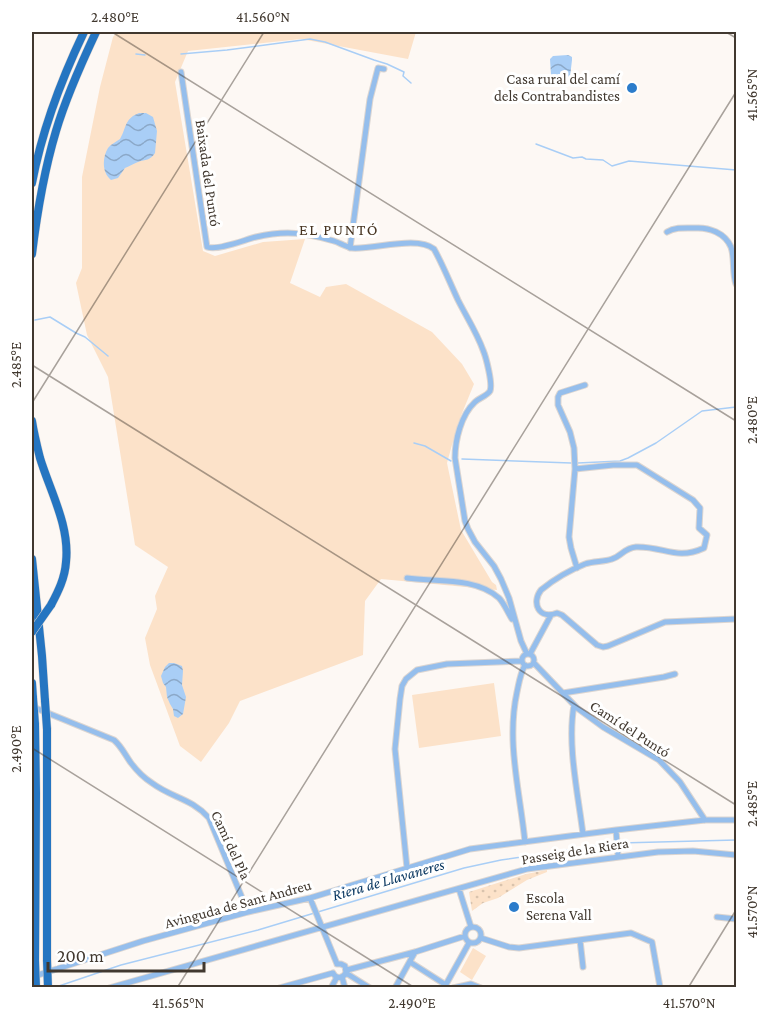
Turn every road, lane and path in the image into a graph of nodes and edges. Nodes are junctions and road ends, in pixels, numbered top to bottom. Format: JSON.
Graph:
{"nodes":[{"id":1,"x":84,"y":32,"type":"edge"},
{"id":2,"x":96,"y":32,"type":"edge"},
{"id":3,"x":384,"y":69,"type":"dead end"},
{"id":4,"x":182,"y":72,"type":"dead end"},
{"id":5,"x":32,"y":183,"type":"edge"},
{"id":6,"x":667,"y":232,"type":"dead end"},
{"id":7,"x":734,"y":247,"type":"edge"},
{"id":8,"x":350,"y":248,"type":"junction"},
{"id":9,"x":32,"y":254,"type":"edge"},
{"id":10,"x":736,"y":284,"type":"edge"},
{"id":11,"x":585,"y":385,"type":"dead end"},
{"id":12,"x":32,"y":422,"type":"edge"},
{"id":13,"x":575,"y":469,"type":"junction"},
{"id":14,"x":32,"y":559,"type":"edge"},
{"id":15,"x":577,"y":568,"type":"junction"},
{"id":16,"x":407,"y":578,"type":"dead end"},
{"id":17,"x":551,"y":615,"type":"junction"},
{"id":18,"x":736,"y":620,"type":"edge"},
{"id":19,"x":516,"y":626,"type":"junction"},
{"id":20,"x":32,"y":632,"type":"edge"},
{"id":21,"x":529,"y":654,"type":"junction"},
{"id":22,"x":523,"y":663,"type":"junction"},
{"id":23,"x":534,"y":663,"type":"junction"},
{"id":24,"x":675,"y":674,"type":"dead end"},
{"id":25,"x":32,"y":682,"type":"edge"},
{"id":26,"x":563,"y":693,"type":"junction"},
{"id":27,"x":32,"y":703,"type":"edge"},
{"id":28,"x":574,"y":705,"type":"junction"},
{"id":29,"x":705,"y":820,"type":"junction"},
{"id":30,"x":736,"y":820,"type":"edge"},
{"id":31,"x":616,"y":830,"type":"junction"},
{"id":32,"x":583,"y":834,"type":"junction"},
{"id":33,"x":525,"y":842,"type":"junction"},
{"id":34,"x":736,"y":855,"type":"edge"},
{"id":35,"x":618,"y":856,"type":"junction"},
{"id":36,"x":407,"y":868,"type":"junction"},
{"id":37,"x":459,"y":889,"type":"junction"},
{"id":38,"x":310,"y":898,"type":"junction"},
{"id":39,"x":248,"y":912,"type":"junction"},
{"id":40,"x":717,"y":917,"type":"dead end"},
{"id":41,"x":736,"y":919,"type":"edge"},
{"id":42,"x":471,"y":927,"type":"junction"},
{"id":43,"x":322,"y":928,"type":"junction"},
{"id":44,"x":465,"y":936,"type":"junction"},
{"id":45,"x":481,"y":938,"type":"junction"},
{"id":46,"x":580,"y":940,"type":"junction"},
{"id":47,"x":469,"y":943,"type":"junction"},
{"id":48,"x":415,"y":952,"type":"junction"},
{"id":49,"x":410,"y":962,"type":"junction"},
{"id":50,"x":337,"y":964,"type":"junction"},
{"id":51,"x":584,"y":967,"type":"dead end"},
{"id":52,"x":32,"y":970,"type":"edge"},
{"id":53,"x":44,"y":973,"type":"junction"},
{"id":54,"x":341,"y":974,"type":"junction"},
{"id":55,"x":32,"y":977,"type":"edge"},
{"id":56,"x":36,"y":987,"type":"edge"},
{"id":57,"x":48,"y":987,"type":"edge"},
{"id":58,"x":109,"y":987,"type":"edge"},
{"id":59,"x":279,"y":987,"type":"edge"},
{"id":60,"x":331,"y":987,"type":"edge"},
{"id":61,"x":345,"y":987,"type":"edge"},
{"id":62,"x":370,"y":987,"type":"edge"},
{"id":63,"x":395,"y":987,"type":"edge"},
{"id":64,"x":448,"y":987,"type":"edge"},
{"id":65,"x":481,"y":987,"type":"edge"},
{"id":66,"x":660,"y":987,"type":"edge"}],
"edges":[{"from":1,"to":5,"type":"highway"},
{"from":2,"to":9,"type":"highway"},
{"from":3,"to":8,"type":"street"},
{"from":4,"to":8,"type":"street","name":"Baixada del Puntó"},
{"from":6,"to":7,"type":"street"},
{"from":7,"to":10,"type":"street"},
{"from":8,"to":19,"type":"street","name":"Baixada del Puntó"},
{"from":11,"to":13,"type":"street"},
{"from":12,"to":20,"type":"highway","bridge":true},
{"from":13,"to":15,"type":"street"},
{"from":13,"to":15,"type":"street"},
{"from":14,"to":57,"type":"highway","bridge":true},
{"from":15,"to":17,"type":"street"},
{"from":16,"to":19,"type":"street"},
{"from":17,"to":18,"type":"street"},
{"from":17,"to":21,"type":"street"},
{"from":19,"to":21,"type":"street","name":"Baixada del Puntó"},
{"from":21,"to":22,"type":"street"},
{"from":21,"to":23,"type":"street"},
{"from":22,"to":23,"type":"street"},
{"from":22,"to":33,"type":"street"},
{"from":22,"to":36,"type":"street"},
{"from":23,"to":26,"type":"street","name":"Camí del Puntó"},
{"from":24,"to":26,"type":"street"},
{"from":25,"to":27,"type":"highway"},
{"from":26,"to":28,"type":"street","name":"Camí del Puntó"},
{"from":27,"to":39,"type":"street","name":"Camí del Pla"},
{"from":27,"to":56,"type":"highway","bridge":true},
{"from":28,"to":29,"type":"street","name":"Camí del Puntó"},
{"from":28,"to":32,"type":"street"},
{"from":29,"to":30,"type":"street","name":"Avinguda de Sant Andreu"},
{"from":29,"to":31,"type":"street","name":"Avinguda de Sant Andreu"},
{"from":31,"to":32,"type":"street","name":"Avinguda de Sant Andreu"},
{"from":31,"to":35,"type":"street"},
{"from":32,"to":33,"type":"street","name":"Avinguda de Sant Andreu"},
{"from":33,"to":36,"type":"street","name":"Avinguda de Sant Andreu"},
{"from":34,"to":35,"type":"street","name":"Passeig de la Riera"},
{"from":35,"to":37,"type":"street","name":"Passeig de la Riera"},
{"from":36,"to":38,"type":"street","name":"Avinguda de Sant Andreu"},
{"from":37,"to":42,"type":"street"},
{"from":37,"to":43,"type":"street","name":"Passeig de la Riera"},
{"from":38,"to":39,"type":"street","name":"Avinguda de Sant Andreu"},
{"from":38,"to":43,"type":"street"},
{"from":39,"to":53,"type":"street","name":"Avinguda de Sant Andreu"},
{"from":40,"to":41,"type":"street"},
{"from":42,"to":44,"type":"street"},
{"from":42,"to":45,"type":"street"},
{"from":43,"to":50,"type":"street"},
{"from":43,"to":58,"type":"street","name":"Passeig de la Riera"},
{"from":44,"to":47,"type":"street"},
{"from":44,"to":48,"type":"street"},
{"from":45,"to":46,"type":"street"},
{"from":45,"to":47,"type":"street"},
{"from":46,"to":51,"type":"street"},
{"from":46,"to":66,"type":"street"},
{"from":47,"to":64,"type":"street"},
{"from":48,"to":49,"type":"street"},
{"from":48,"to":54,"type":"street"},
{"from":49,"to":63,"type":"street"},
{"from":49,"to":64,"type":"street"},
{"from":50,"to":54,"type":"street"},
{"from":50,"to":54,"type":"street"},
{"from":52,"to":53,"type":"highway"},
{"from":53,"to":55,"type":"street","name":"Avinguda de Sant Andreu"},
{"from":54,"to":59,"type":"street"},
{"from":54,"to":60,"type":"street"},
{"from":54,"to":61,"type":"street"},
{"from":54,"to":62,"type":"street"},
{"from":64,"to":65,"type":"street"}]}
